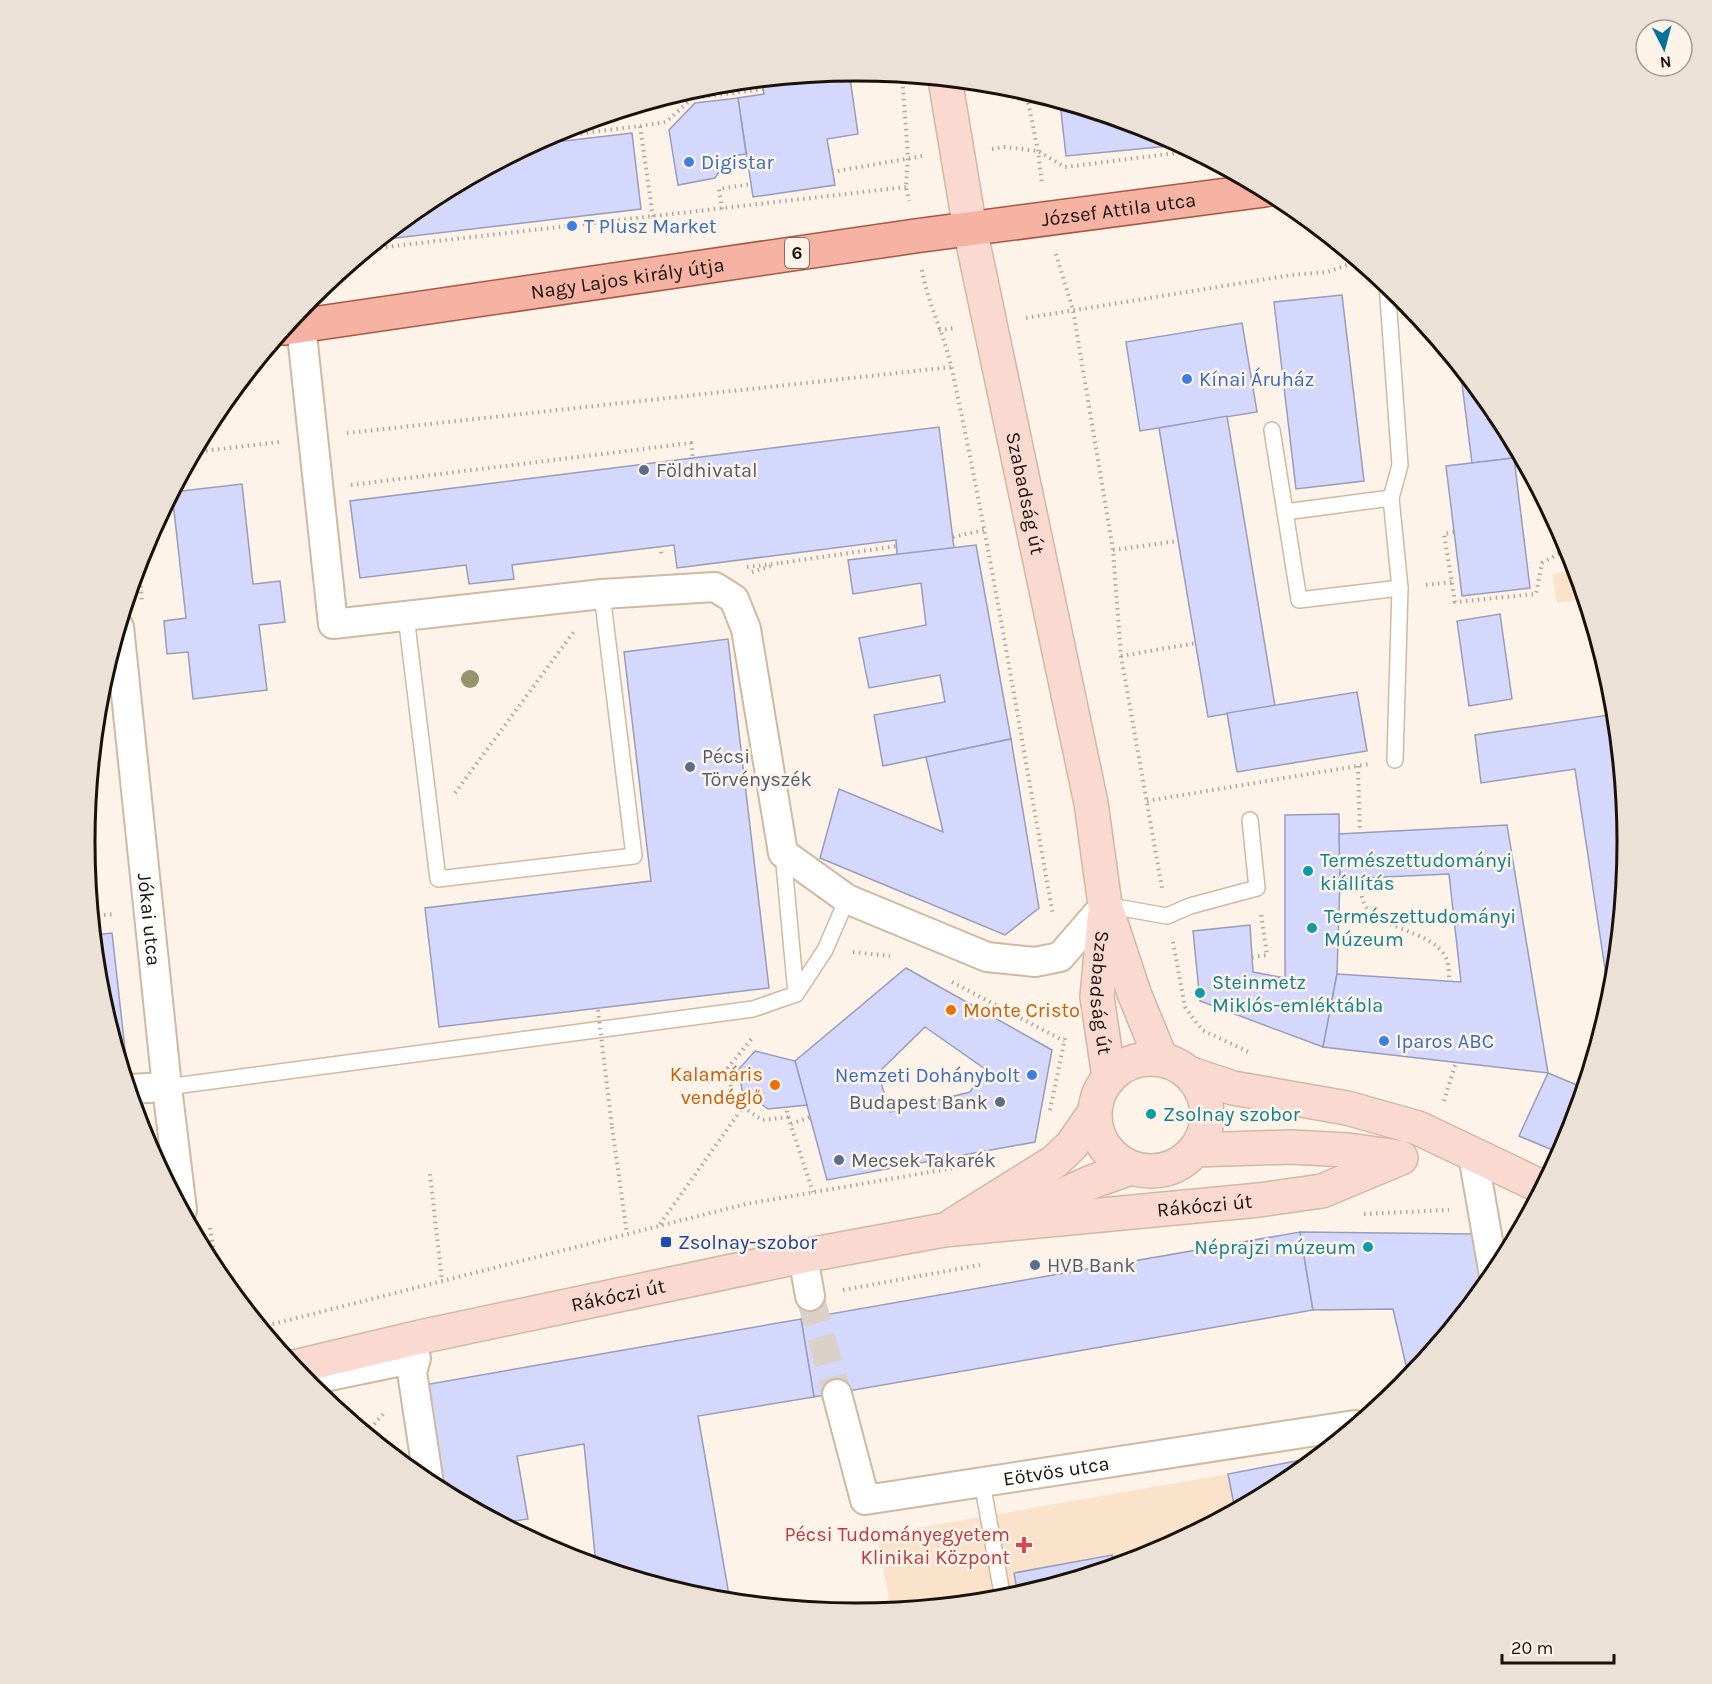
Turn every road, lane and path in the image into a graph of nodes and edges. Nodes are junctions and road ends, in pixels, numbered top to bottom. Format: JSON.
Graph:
{"nodes":[{"id":1,"x":946,"y":87,"type":"edge"},
{"id":2,"x":763,"y":89,"type":"dead end"},
{"id":3,"x":751,"y":90,"type":"joint"},
{"id":4,"x":711,"y":96,"type":"edge"},
{"id":5,"x":691,"y":100,"type":"edge"},
{"id":6,"x":1028,"y":101,"type":"edge"},
{"id":7,"x":640,"y":126,"type":"junction"},
{"id":8,"x":578,"y":134,"type":"edge"},
{"id":9,"x":1038,"y":151,"type":"junction"},
{"id":10,"x":957,"y":153,"type":"junction"},
{"id":11,"x":1180,"y":153,"type":"edge"},
{"id":12,"x":832,"y":171,"type":"dead end"},
{"id":13,"x":751,"y":184,"type":"dead end"},
{"id":14,"x":906,"y":187,"type":"dead end"},
{"id":15,"x":1251,"y":192,"type":"edge"},
{"id":16,"x":722,"y":209,"type":"junction"},
{"id":17,"x":653,"y":217,"type":"junction"},
{"id":18,"x":1046,"y":220,"type":"junction"},
{"id":19,"x":970,"y":229,"type":"junction"},
{"id":20,"x":381,"y":247,"type":"edge"},
{"id":21,"x":1350,"y":264,"type":"edge"},
{"id":22,"x":1387,"y":297,"type":"edge"},
{"id":23,"x":1073,"y":310,"type":"junction"},
{"id":24,"x":990,"y":324,"type":"junction"},
{"id":25,"x":298,"y":325,"type":"edge"},
{"id":26,"x":294,"y":330,"type":"edge"},
{"id":27,"x":952,"y":367,"type":"junction"},
{"id":28,"x":1272,"y":429,"type":"dead end"},
{"id":29,"x":313,"y":438,"type":"junction"},
{"id":30,"x":203,"y":451,"type":"edge"},
{"id":31,"x":693,"y":458,"type":"dead end"},
{"id":32,"x":347,"y":485,"type":"dead end"},
{"id":33,"x":1391,"y":498,"type":"junction"},
{"id":34,"x":1285,"y":512,"type":"junction"},
{"id":35,"x":985,"y":530,"type":"junction"},
{"id":36,"x":1454,"y":532,"type":"dead end"},
{"id":37,"x":953,"y":537,"type":"dead end"},
{"id":38,"x":1178,"y":541,"type":"dead end"},
{"id":39,"x":897,"y":546,"type":"dead end"},
{"id":40,"x":1113,"y":550,"type":"junction"},
{"id":41,"x":1560,"y":553,"type":"edge"},
{"id":42,"x":782,"y":563,"type":"junction"},
{"id":43,"x":746,"y":567,"type":"dead end"},
{"id":44,"x":715,"y":587,"type":"junction"},
{"id":45,"x":1400,"y":588,"type":"junction"},
{"id":46,"x":602,"y":594,"type":"junction"},
{"id":47,"x":406,"y":616,"type":"junction"},
{"id":48,"x":1196,"y":643,"type":"dead end"},
{"id":49,"x":121,"y":645,"type":"edge"},
{"id":50,"x":1121,"y":656,"type":"junction"},
{"id":51,"x":1395,"y":760,"type":"joint"},
{"id":52,"x":1358,"y":766,"type":"junction"},
{"id":53,"x":1147,"y":801,"type":"junction"},
{"id":54,"x":1250,"y":820,"type":"dead end"},
{"id":55,"x":431,"y":825,"type":"junction"},
{"id":56,"x":1360,"y":833,"type":"dead end"},
{"id":57,"x":783,"y":853,"type":"junction"},
{"id":58,"x":1362,"y":878,"type":"dead end"},
{"id":59,"x":1257,"y":888,"type":"junction"},
{"id":60,"x":847,"y":898,"type":"junction"},
{"id":61,"x":1105,"y":905,"type":"junction"},
{"id":62,"x":119,"y":914,"type":"dead end"},
{"id":63,"x":99,"y":915,"type":"edge"},
{"id":64,"x":1167,"y":916,"type":"junction"},
{"id":65,"x":825,"y":950,"type":"junction"},
{"id":66,"x":894,"y":956,"type":"dead end"},
{"id":67,"x":1060,"y":957,"type":"junction"},
{"id":68,"x":1252,"y":957,"type":"dead end"},
{"id":69,"x":945,"y":978,"type":"dead end"},
{"id":70,"x":1449,"y":981,"type":"dead end"},
{"id":71,"x":1181,"y":985,"type":"dead end"},
{"id":72,"x":796,"y":994,"type":"junction"},
{"id":73,"x":598,"y":1010,"type":"dead end"},
{"id":74,"x":1065,"y":1032,"type":"dead end"},
{"id":75,"x":1065,"y":1042,"type":"junction"},
{"id":76,"x":737,"y":1057,"type":"dead end"},
{"id":77,"x":1161,"y":1059,"type":"junction"},
{"id":78,"x":1456,"y":1062,"type":"dead end"},
{"id":79,"x":1191,"y":1074,"type":"junction"},
{"id":80,"x":1109,"y":1077,"type":"junction"},
{"id":81,"x":167,"y":1087,"type":"junction"},
{"id":82,"x":136,"y":1089,"type":"edge"},
{"id":83,"x":743,"y":1107,"type":"junction"},
{"id":84,"x":786,"y":1107,"type":"dead end"},
{"id":85,"x":1441,"y":1110,"type":"dead end"},
{"id":86,"x":1094,"y":1113,"type":"junction"},
{"id":87,"x":788,"y":1117,"type":"junction"},
{"id":88,"x":810,"y":1117,"type":"dead end"},
{"id":89,"x":1048,"y":1119,"type":"dead end"},
{"id":90,"x":790,"y":1124,"type":"junction"},
{"id":91,"x":1195,"y":1150,"type":"junction"},
{"id":92,"x":1473,"y":1155,"type":"junction"},
{"id":93,"x":1401,"y":1158,"type":"junction"},
{"id":94,"x":984,"y":1162,"type":"dead end"},
{"id":95,"x":1131,"y":1168,"type":"junction"},
{"id":96,"x":430,"y":1174,"type":"dead end"},
{"id":97,"x":1536,"y":1184,"type":"edge"},
{"id":98,"x":180,"y":1191,"type":"edge"},
{"id":99,"x":813,"y":1192,"type":"junction"},
{"id":100,"x":999,"y":1224,"type":"junction"},
{"id":101,"x":660,"y":1226,"type":"junction"},
{"id":102,"x":944,"y":1230,"type":"junction"},
{"id":103,"x":627,"y":1234,"type":"junction"},
{"id":104,"x":803,"y":1256,"type":"junction"},
{"id":105,"x":1492,"y":1261,"type":"edge"},
{"id":106,"x":442,"y":1281,"type":"junction"},
{"id":107,"x":810,"y":1296,"type":"tunnel mouth"},
{"id":108,"x":268,"y":1325,"type":"edge"},
{"id":109,"x":304,"y":1365,"type":"edge"},
{"id":110,"x":317,"y":1379,"type":"edge"},
{"id":111,"x":837,"y":1394,"type":"tunnel mouth"},
{"id":112,"x":1342,"y":1427,"type":"edge"},
{"id":113,"x":427,"y":1471,"type":"edge"},
{"id":114,"x":982,"y":1482,"type":"junction"},
{"id":115,"x":1001,"y":1588,"type":"edge"}],
"edges":[{"from":1,"to":10,"type":"street","name":"Szabadság út"},
{"from":2,"to":3,"type":"path"},
{"from":3,"to":4,"type":"path"},
{"from":5,"to":7,"type":"path"},
{"from":6,"to":9,"type":"path"},
{"from":7,"to":8,"type":"path"},
{"from":7,"to":17,"type":"path"},
{"from":9,"to":10,"type":"path"},
{"from":9,"to":11,"type":"path"},
{"from":9,"to":18,"type":"path"},
{"from":10,"to":12,"type":"path"},
{"from":10,"to":19,"type":"street","name":"Szabadság út"},
{"from":13,"to":16,"type":"path"},
{"from":14,"to":16,"type":"path"},
{"from":15,"to":18,"type":"main road","name":"József Attila utca","number":"6"},
{"from":16,"to":17,"type":"path"},
{"from":17,"to":20,"type":"path"},
{"from":18,"to":19,"type":"main road","name":"József Attila utca","number":"6"},
{"from":18,"to":23,"type":"path"},
{"from":19,"to":24,"type":"street","name":"Szabadság út"},
{"from":19,"to":25,"type":"main road","name":"Nagy Lajos király útja","number":"6"},
{"from":21,"to":23,"type":"path"},
{"from":22,"to":33,"type":"lane"},
{"from":23,"to":24,"type":"path"},
{"from":23,"to":40,"type":"path"},
{"from":24,"to":27,"type":"path"},
{"from":24,"to":61,"type":"street","name":"Szabadság út"},
{"from":26,"to":29,"type":"street"},
{"from":27,"to":29,"type":"path"},
{"from":27,"to":35,"type":"path"},
{"from":28,"to":34,"type":"lane"},
{"from":29,"to":30,"type":"path"},
{"from":29,"to":47,"type":"street"},
{"from":31,"to":32,"type":"path"},
{"from":33,"to":34,"type":"lane"},
{"from":33,"to":45,"type":"lane"},
{"from":34,"to":45,"type":"lane"},
{"from":35,"to":37,"type":"path"},
{"from":35,"to":67,"type":"path"},
{"from":36,"to":41,"type":"path"},
{"from":38,"to":40,"type":"path"},
{"from":39,"to":42,"type":"path"},
{"from":40,"to":50,"type":"path"},
{"from":42,"to":43,"type":"path"},
{"from":42,"to":44,"type":"path"},
{"from":44,"to":46,"type":"street"},
{"from":44,"to":57,"type":"street"},
{"from":45,"to":51,"type":"lane"},
{"from":46,"to":47,"type":"street"},
{"from":46,"to":55,"type":"path"},
{"from":46,"to":55,"type":"lane"},
{"from":47,"to":55,"type":"lane"},
{"from":48,"to":50,"type":"path"},
{"from":49,"to":81,"type":"street","name":"Jókai utca"},
{"from":50,"to":53,"type":"path"},
{"from":51,"to":52,"type":"path"},
{"from":52,"to":53,"type":"path"},
{"from":52,"to":56,"type":"path"},
{"from":53,"to":64,"type":"path"},
{"from":54,"to":59,"type":"lane"},
{"from":57,"to":60,"type":"street"},
{"from":57,"to":72,"type":"lane"},
{"from":58,"to":70,"type":"path"},
{"from":59,"to":64,"type":"lane"},
{"from":59,"to":68,"type":"path"},
{"from":60,"to":65,"type":"lane"},
{"from":60,"to":67,"type":"street"},
{"from":61,"to":64,"type":"lane"},
{"from":61,"to":67,"type":"street"},
{"from":61,"to":77,"type":"street","name":"Szabadság út"},
{"from":61,"to":80,"type":"street","name":"Szabadság út"},
{"from":62,"to":63,"type":"path"},
{"from":64,"to":71,"type":"path"},
{"from":65,"to":66,"type":"path"},
{"from":65,"to":72,"type":"lane"},
{"from":69,"to":75,"type":"path"},
{"from":72,"to":81,"type":"lane"},
{"from":73,"to":103,"type":"path","bridge":true},
{"from":74,"to":75,"type":"path"},
{"from":75,"to":89,"type":"path"},
{"from":76,"to":83,"type":"path"},
{"from":77,"to":79,"type":"street"},
{"from":77,"to":80,"type":"street"},
{"from":78,"to":85,"type":"path"},
{"from":79,"to":91,"type":"street"},
{"from":79,"to":92,"type":"street","name":"Rákóczi út"},
{"from":80,"to":86,"type":"street"},
{"from":81,"to":82,"type":"street"},
{"from":81,"to":98,"type":"street","name":"Jókai utca"},
{"from":83,"to":87,"type":"path"},
{"from":83,"to":101,"type":"path"},
{"from":84,"to":87,"type":"path"},
{"from":86,"to":95,"type":"street"},
{"from":86,"to":102,"type":"street","name":"Rákóczi út"},
{"from":87,"to":90,"type":"path"},
{"from":88,"to":90,"type":"path"},
{"from":90,"to":99,"type":"path"},
{"from":91,"to":93,"type":"street","name":"Rákóczi út"},
{"from":91,"to":95,"type":"street"},
{"from":92,"to":93,"type":"street","name":"Rákóczi út"},
{"from":92,"to":97,"type":"street","name":"Rákóczi út"},
{"from":92,"to":105,"type":"street"},
{"from":93,"to":100,"type":"street","name":"Rákóczi út"},
{"from":94,"to":99,"type":"path"},
{"from":95,"to":100,"type":"street","name":"Rákóczi út"},
{"from":96,"to":106,"type":"path"},
{"from":99,"to":101,"type":"path"},
{"from":100,"to":102,"type":"street","name":"Rákóczi út"},
{"from":101,"to":103,"type":"path"},
{"from":102,"to":104,"type":"street","name":"Rákóczi út"},
{"from":103,"to":106,"type":"path"},
{"from":104,"to":107,"type":"street"},
{"from":104,"to":109,"type":"street","name":"Rákóczi út"},
{"from":106,"to":108,"type":"path"},
{"from":110,"to":113,"type":"street"},
{"from":111,"to":114,"type":"street","name":"Eötvös utca"},
{"from":112,"to":114,"type":"street","name":"Eötvös utca"},
{"from":114,"to":115,"type":"lane"}]}
